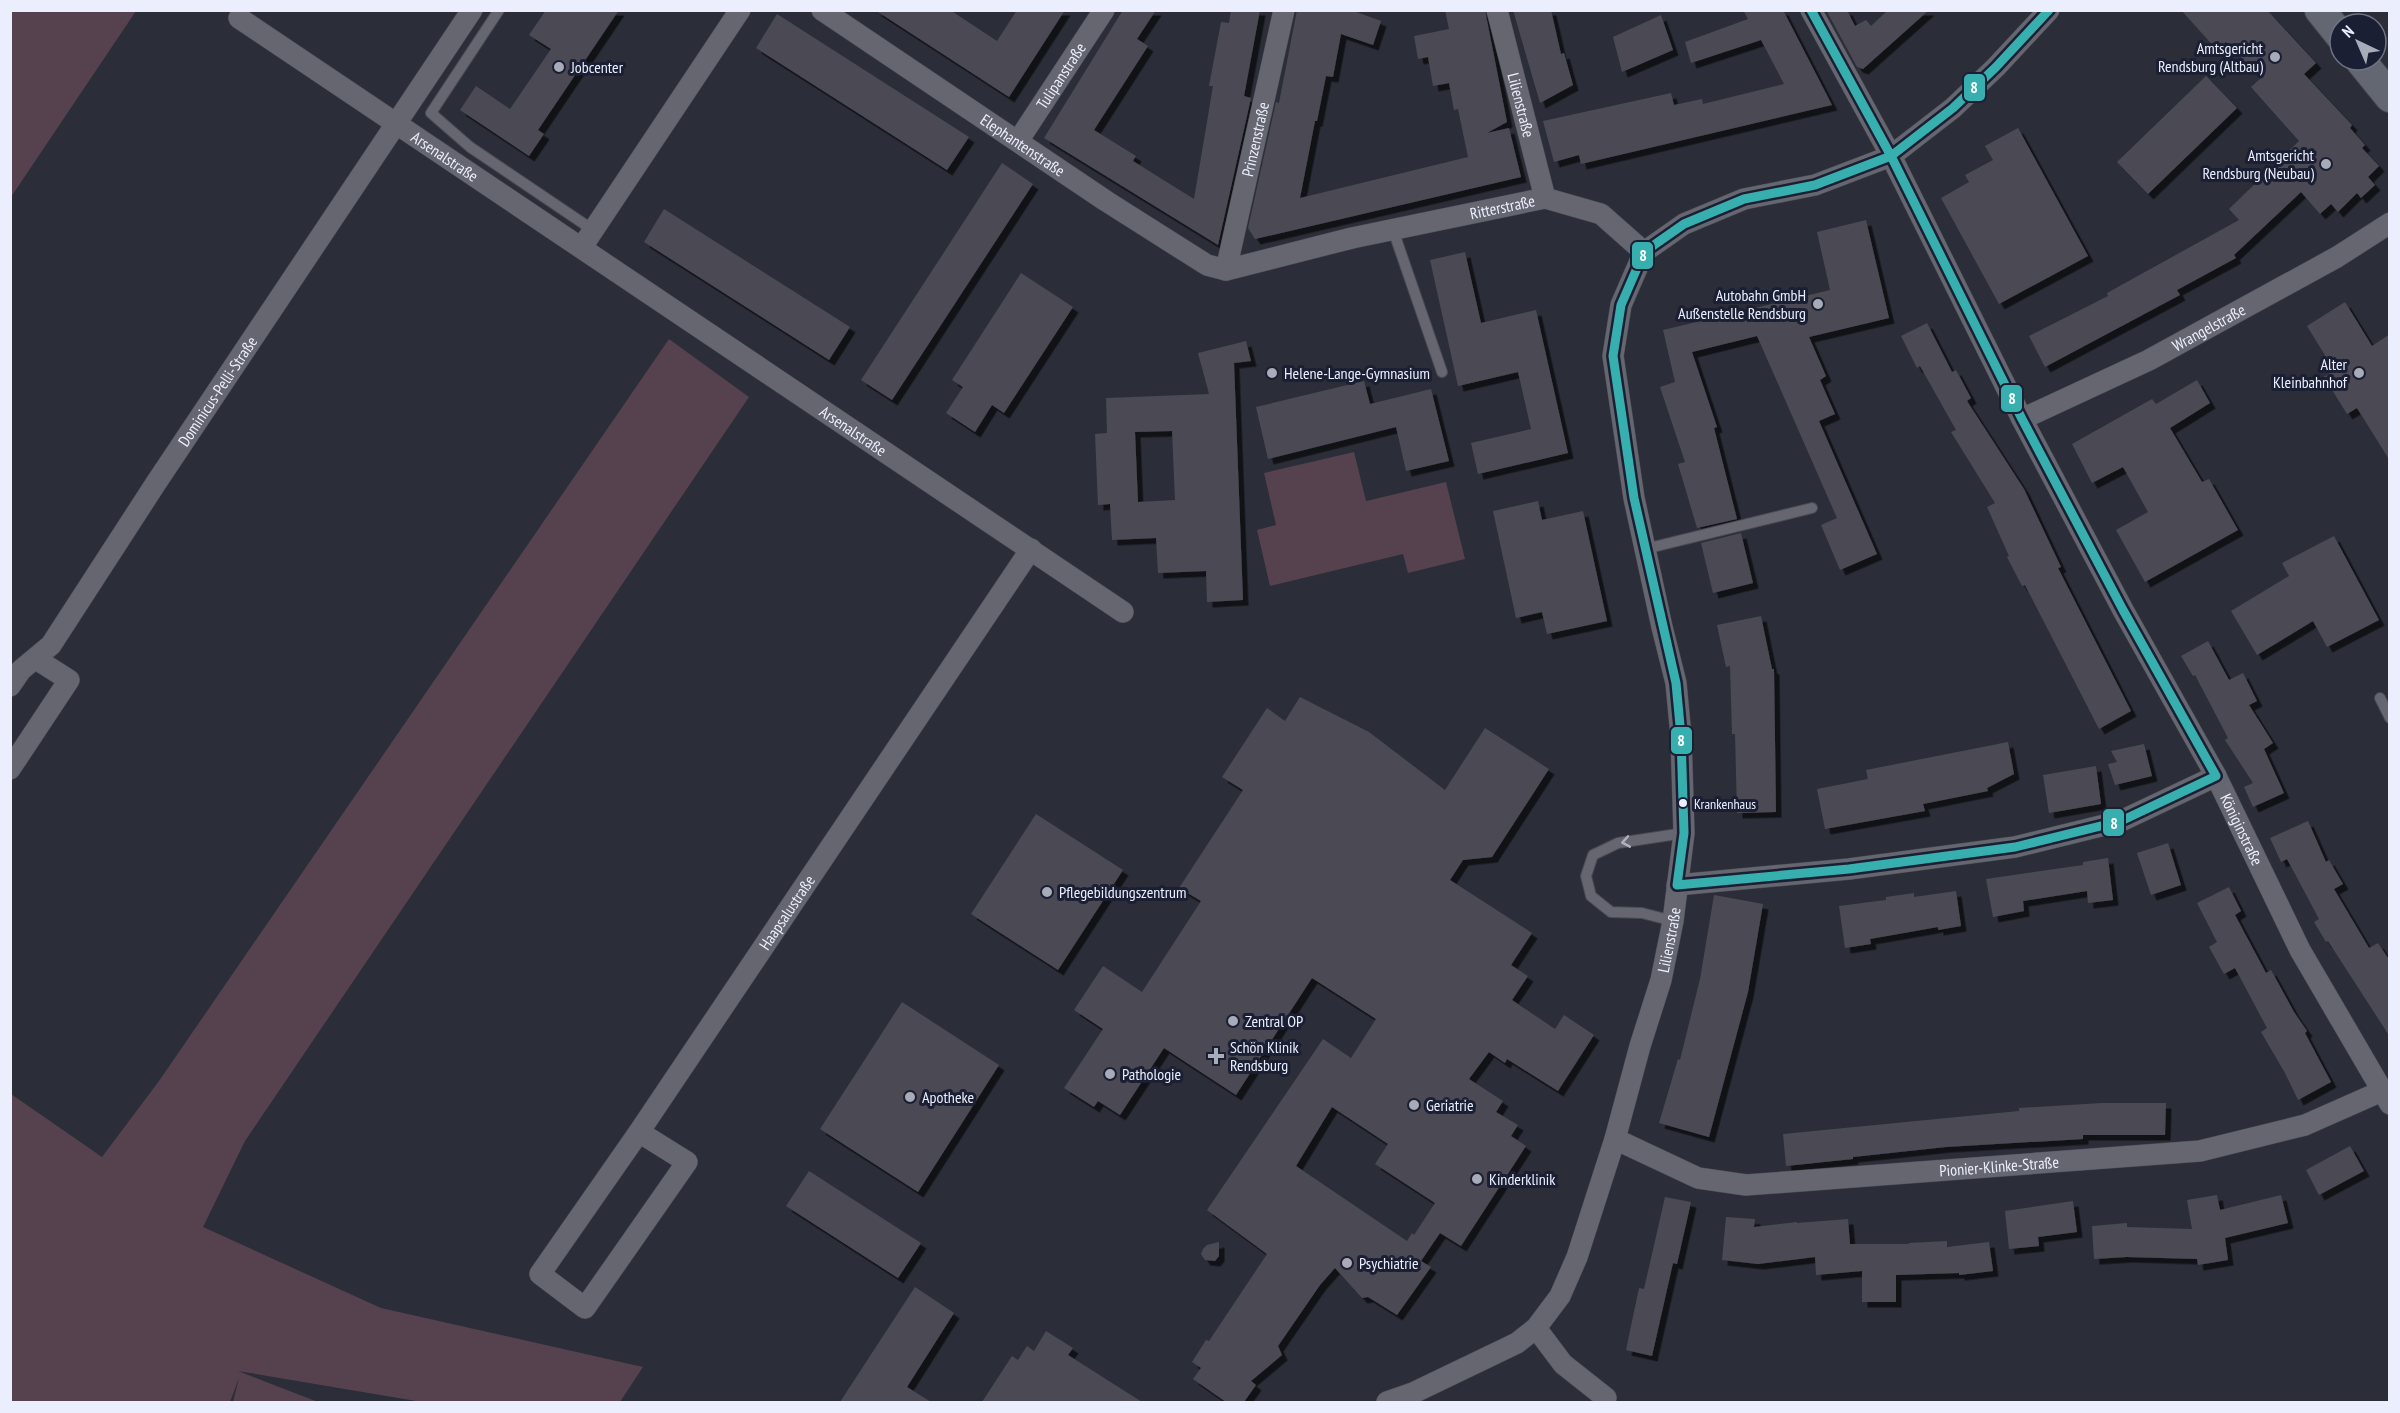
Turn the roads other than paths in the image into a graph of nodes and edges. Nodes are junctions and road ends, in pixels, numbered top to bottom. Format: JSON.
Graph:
{"nodes":[{"id":1,"x":472,"y":10,"type":"edge"},
{"id":2,"x":499,"y":10,"type":"edge"},
{"id":3,"x":740,"y":10,"type":"edge"},
{"id":4,"x":822,"y":10,"type":"edge"},
{"id":5,"x":1104,"y":10,"type":"edge"},
{"id":6,"x":1284,"y":10,"type":"edge"},
{"id":7,"x":1497,"y":10,"type":"edge"},
{"id":8,"x":1811,"y":10,"type":"edge"},
{"id":9,"x":2038,"y":10,"type":"edge"},
{"id":10,"x":2049,"y":10,"type":"edge"},
{"id":11,"x":239,"y":18,"type":"dead end"},
{"id":12,"x":2028,"y":33,"type":"junction"},
{"id":13,"x":2370,"y":72,"type":"edge"},
{"id":14,"x":2390,"y":97,"type":"edge"},
{"id":15,"x":396,"y":123,"type":"junction"},
{"id":16,"x":1018,"y":141,"type":"junction"},
{"id":17,"x":1891,"y":156,"type":"junction"},
{"id":18,"x":1545,"y":198,"type":"junction"},
{"id":19,"x":2390,"y":223,"type":"edge"},
{"id":20,"x":1393,"y":230,"type":"junction"},
{"id":21,"x":588,"y":238,"type":"junction"},
{"id":22,"x":1644,"y":252,"type":"junction"},
{"id":23,"x":1226,"y":270,"type":"junction"},
{"id":24,"x":1442,"y":372,"type":"dead end"},
{"id":25,"x":2022,"y":419,"type":"junction"},
{"id":26,"x":1812,"y":508,"type":"dead end"},
{"id":27,"x":1031,"y":549,"type":"junction"},
{"id":28,"x":1645,"y":549,"type":"junction"},
{"id":29,"x":1123,"y":612,"type":"dead end"},
{"id":30,"x":36,"y":659,"type":"junction"},
{"id":31,"x":10,"y":686,"type":"edge"},
{"id":32,"x":2380,"y":698,"type":"dead end"},
{"id":33,"x":2390,"y":718,"type":"edge"},
{"id":34,"x":10,"y":768,"type":"edge"},
{"id":35,"x":2216,"y":776,"type":"junction"},
{"id":36,"x":1684,"y":833,"type":"junction"},
{"id":37,"x":1677,"y":885,"type":"junction"},
{"id":38,"x":1673,"y":921,"type":"junction"},
{"id":39,"x":2386,"y":1098,"type":"edge"},
{"id":40,"x":639,"y":1132,"type":"junction"},
{"id":41,"x":1615,"y":1139,"type":"junction"},
{"id":42,"x":1536,"y":1328,"type":"junction"},
{"id":43,"x":1415,"y":1398,"type":"edge"},
{"id":44,"x":1606,"y":1398,"type":"dead end"},
{"id":45,"x":1387,"y":1402,"type":"edge"}],
"edges":[{"from":1,"to":15,"type":"street","name":"Dominicus-Pelli-Straße"},
{"from":2,"to":21,"type":"lane"},
{"from":3,"to":21,"type":"street"},
{"from":4,"to":16,"type":"street","name":"Elephantenstraße"},
{"from":5,"to":16,"type":"street","name":"Tulipanstraße"},
{"from":6,"to":23,"type":"street","name":"Prinzenstraße"},
{"from":7,"to":18,"type":"street","name":"Lilienstraße"},
{"from":8,"to":17,"type":"street","name":"Königinstraße"},
{"from":9,"to":12,"type":"street"},
{"from":10,"to":12,"type":"street"},
{"from":11,"to":15,"type":"street","name":"Arsenalstraße"},
{"from":12,"to":17,"type":"street"},
{"from":13,"to":14,"type":"main road"},
{"from":15,"to":21,"type":"street","name":"Arsenalstraße"},
{"from":15,"to":30,"type":"street","name":"Dominicus-Pelli-Straße"},
{"from":16,"to":23,"type":"street","name":"Elephantenstraße"},
{"from":17,"to":22,"type":"street"},
{"from":17,"to":25,"type":"street","name":"Königinstraße"},
{"from":18,"to":20,"type":"street","name":"Ritterstraße"},
{"from":18,"to":22,"type":"street","name":"Ritterstraße"},
{"from":19,"to":25,"type":"street","name":"Wrangelstraße"},
{"from":20,"to":23,"type":"street","name":"Ritterstraße"},
{"from":20,"to":24,"type":"lane"},
{"from":21,"to":27,"type":"street","name":"Arsenalstraße"},
{"from":22,"to":28,"type":"street","name":"Lilienstraße"},
{"from":25,"to":35,"type":"street","name":"Königinstraße"},
{"from":26,"to":28,"type":"lane"},
{"from":27,"to":29,"type":"street","name":"Arsenalstraße"},
{"from":27,"to":40,"type":"street","name":"Haapsalustraße"},
{"from":28,"to":36,"type":"street","name":"Lilienstraße"},
{"from":30,"to":31,"type":"street","name":"Dominicus-Pelli-Straße"},
{"from":30,"to":34,"type":"street"},
{"from":32,"to":33,"type":"lane"},
{"from":35,"to":37,"type":"street"},
{"from":35,"to":39,"type":"street","name":"Königinstraße"},
{"from":36,"to":37,"type":"street","name":"Lilienstraße"},
{"from":36,"to":38,"type":"lane","one_way":true},
{"from":37,"to":38,"type":"street","name":"Lilienstraße"},
{"from":38,"to":41,"type":"street","name":"Lilienstraße"},
{"from":39,"to":41,"type":"street","name":"Pionier-Klinke-Straße"},
{"from":40,"to":40,"type":"street","name":"Haapsalustraße"},
{"from":41,"to":42,"type":"street","name":"Lilienstraße"},
{"from":42,"to":43,"type":"street","name":"Lilienstraße"},
{"from":42,"to":44,"type":"street"},
{"from":43,"to":45,"type":"street","name":"Lilienstraße"}]}
